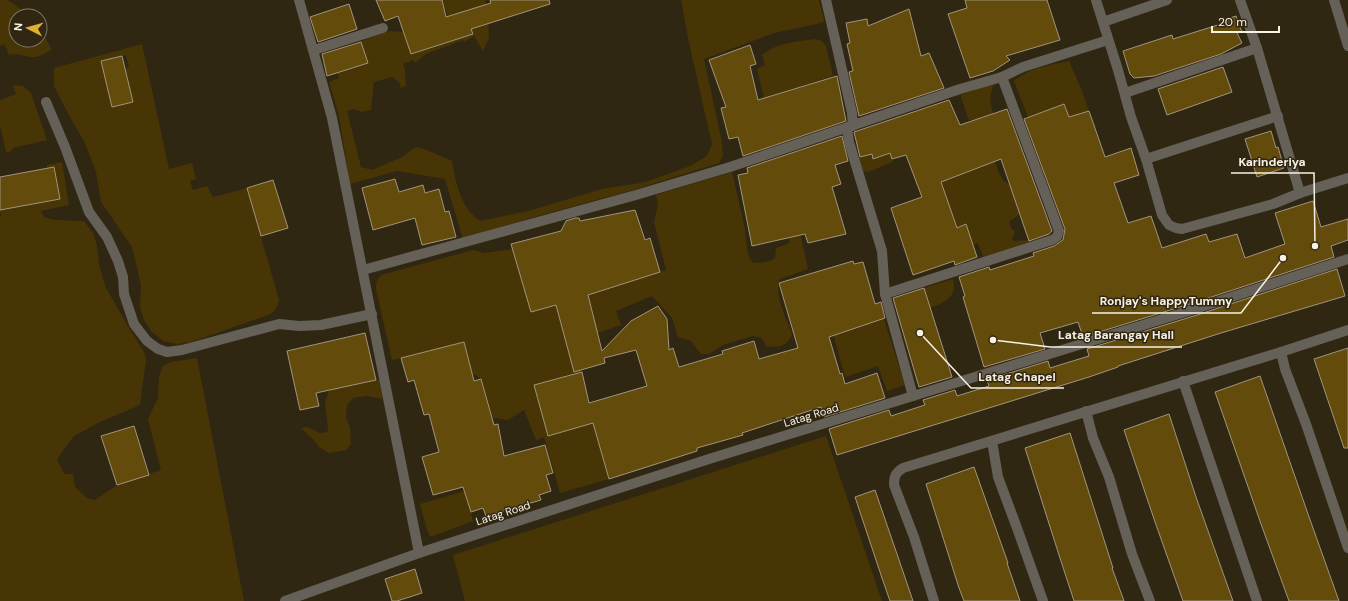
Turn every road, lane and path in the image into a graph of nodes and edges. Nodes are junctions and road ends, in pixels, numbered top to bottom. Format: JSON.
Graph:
{"nodes":[{"id":1,"x":299,"y":0,"type":"edge"},
{"id":2,"x":826,"y":0,"type":"edge"},
{"id":3,"x":1096,"y":0,"type":"edge"},
{"id":4,"x":1167,"y":0,"type":"edge"},
{"id":5,"x":1240,"y":0,"type":"edge"},
{"id":6,"x":1334,"y":0,"type":"edge"},
{"id":7,"x":1103,"y":22,"type":"junction"},
{"id":8,"x":384,"y":28,"type":"dead end"},
{"id":9,"x":1108,"y":40,"type":"junction"},
{"id":10,"x":1348,"y":46,"type":"edge"},
{"id":11,"x":1257,"y":48,"type":"junction"},
{"id":12,"x":314,"y":50,"type":"junction"},
{"id":13,"x":1002,"y":78,"type":"junction"},
{"id":14,"x":1125,"y":93,"type":"junction"},
{"id":15,"x":46,"y":102,"type":"dead end"},
{"id":16,"x":1278,"y":116,"type":"junction"},
{"id":17,"x":850,"y":127,"type":"junction"},
{"id":18,"x":1146,"y":159,"type":"junction"},
{"id":19,"x":1348,"y":178,"type":"edge"},
{"id":20,"x":1300,"y":193,"type":"junction"},
{"id":21,"x":1348,"y":259,"type":"edge"},
{"id":22,"x":363,"y":270,"type":"junction"},
{"id":23,"x":885,"y":294,"type":"junction"},
{"id":24,"x":372,"y":314,"type":"junction"},
{"id":25,"x":1348,"y":330,"type":"edge"},
{"id":26,"x":1281,"y":352,"type":"junction"},
{"id":27,"x":1183,"y":381,"type":"junction"},
{"id":28,"x":913,"y":396,"type":"junction"},
{"id":29,"x":1086,"y":412,"type":"junction"},
{"id":30,"x":992,"y":441,"type":"junction"},
{"id":31,"x":1348,"y":548,"type":"edge"},
{"id":32,"x":419,"y":553,"type":"junction"},
{"id":33,"x":284,"y":601,"type":"edge"},
{"id":34,"x":934,"y":601,"type":"edge"},
{"id":35,"x":1043,"y":601,"type":"edge"},
{"id":36,"x":1150,"y":601,"type":"edge"},
{"id":37,"x":1258,"y":601,"type":"edge"}],
"edges":[{"from":1,"to":12,"type":"street"},
{"from":2,"to":17,"type":"street"},
{"from":3,"to":7,"type":"street"},
{"from":4,"to":7,"type":"street"},
{"from":5,"to":11,"type":"street"},
{"from":6,"to":10,"type":"street"},
{"from":7,"to":9,"type":"street"},
{"from":8,"to":12,"type":"street"},
{"from":9,"to":13,"type":"street"},
{"from":9,"to":14,"type":"street"},
{"from":11,"to":14,"type":"street"},
{"from":11,"to":16,"type":"street"},
{"from":12,"to":22,"type":"street"},
{"from":13,"to":17,"type":"street"},
{"from":13,"to":23,"type":"street"},
{"from":14,"to":18,"type":"street"},
{"from":15,"to":24,"type":"street"},
{"from":16,"to":18,"type":"street"},
{"from":16,"to":20,"type":"street"},
{"from":17,"to":22,"type":"street"},
{"from":17,"to":23,"type":"street"},
{"from":18,"to":20,"type":"street"},
{"from":19,"to":20,"type":"street"},
{"from":21,"to":28,"type":"street","name":"Latag Road"},
{"from":22,"to":24,"type":"street"},
{"from":23,"to":28,"type":"street"},
{"from":24,"to":32,"type":"street"},
{"from":25,"to":26,"type":"street"},
{"from":26,"to":27,"type":"street"},
{"from":26,"to":31,"type":"street"},
{"from":27,"to":29,"type":"street"},
{"from":27,"to":37,"type":"street"},
{"from":28,"to":32,"type":"street","name":"Latag Road"},
{"from":29,"to":30,"type":"street"},
{"from":29,"to":36,"type":"street"},
{"from":30,"to":34,"type":"street"},
{"from":30,"to":35,"type":"street"},
{"from":32,"to":33,"type":"street","name":"Latag Road"}]}
